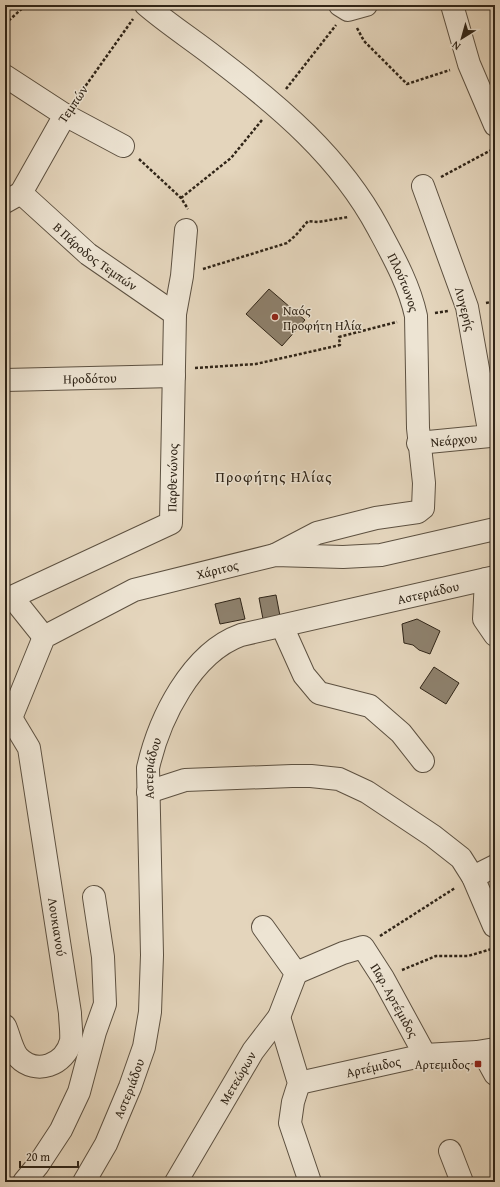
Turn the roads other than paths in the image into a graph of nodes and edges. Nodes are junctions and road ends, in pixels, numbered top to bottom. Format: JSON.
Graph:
{"nodes":[{"id":1,"x":452,"y":5,"type":"edge"},
{"id":2,"x":140,"y":11,"type":"edge"},
{"id":3,"x":5,"y":76,"type":"edge"},
{"id":4,"x":65,"y":115,"type":"junction"},
{"id":5,"x":495,"y":125,"type":"edge"},
{"id":6,"x":123,"y":146,"type":"road end"},
{"id":7,"x":423,"y":186,"type":"road end"},
{"id":8,"x":13,"y":198,"type":"edge"},
{"id":9,"x":186,"y":230,"type":"road end"},
{"id":10,"x":175,"y":314,"type":"junction"},
{"id":11,"x":174,"y":373,"type":"junction"},
{"id":12,"x":5,"y":380,"type":"edge"},
{"id":13,"x":490,"y":436,"type":"joint"},
{"id":14,"x":418,"y":443,"type":"junction"},
{"id":15,"x":495,"y":529,"type":"edge"},
{"id":16,"x":275,"y":555,"type":"junction"},
{"id":17,"x":490,"y":578,"type":"edge"},
{"id":18,"x":282,"y":626,"type":"junction"},
{"id":19,"x":495,"y":635,"type":"edge"},
{"id":20,"x":44,"y":637,"type":"junction"},
{"id":21,"x":8,"y":720,"type":"edge"},
{"id":22,"x":423,"y":761,"type":"dead end"},
{"id":23,"x":148,"y":792,"type":"junction"},
{"id":24,"x":495,"y":866,"type":"edge"},
{"id":25,"x":473,"y":877,"type":"junction"},
{"id":26,"x":94,"y":897,"type":"dead end"},
{"id":27,"x":494,"y":926,"type":"edge"},
{"id":28,"x":263,"y":928,"type":"dead end"},
{"id":29,"x":296,"y":973,"type":"junction"},
{"id":30,"x":278,"y":1017,"type":"junction"},
{"id":31,"x":5,"y":1026,"type":"edge"},
{"id":32,"x":489,"y":1050,"type":"edge"},
{"id":33,"x":425,"y":1055,"type":"junction"},
{"id":34,"x":59,"y":1061,"type":"junction"},
{"id":35,"x":495,"y":1074,"type":"edge"},
{"id":36,"x":299,"y":1083,"type":"junction"},
{"id":37,"x":79,"y":1092,"type":"junction"},
{"id":38,"x":450,"y":1151,"type":"dead end"},
{"id":39,"x":24,"y":1182,"type":"edge"},
{"id":40,"x":84,"y":1182,"type":"edge"},
{"id":41,"x":176,"y":1182,"type":"edge"},
{"id":42,"x":310,"y":1182,"type":"edge"},
{"id":43,"x":462,"y":1182,"type":"edge"}],
"edges":[{"from":1,"to":5,"type":"street"},
{"from":2,"to":14,"type":"street","name":"Πλούτωνος"},
{"from":3,"to":4,"type":"street"},
{"from":4,"to":6,"type":"street"},
{"from":4,"to":8,"type":"street","name":"Τεμπών"},
{"from":7,"to":13,"type":"street","name":"Λυγερής"},
{"from":8,"to":10,"type":"street","name":"Β Πάροδος Τεμπών"},
{"from":9,"to":10,"type":"street","name":"Παρθενώνος"},
{"from":10,"to":11,"type":"street","name":"Παρθενώνος"},
{"from":11,"to":12,"type":"street","name":"Ηροδότου"},
{"from":11,"to":20,"type":"street","name":"Παρθενώνος"},
{"from":13,"to":14,"type":"street","name":"Νεάρχου"},
{"from":14,"to":16,"type":"street","name":"Πλούτωνος"},
{"from":15,"to":16,"type":"street","name":"Χάριτος"},
{"from":16,"to":20,"type":"street","name":"Χάριτος"},
{"from":17,"to":18,"type":"street","name":"Αστεριάδου"},
{"from":17,"to":19,"type":"street"},
{"from":18,"to":22,"type":"street"},
{"from":18,"to":23,"type":"street","name":"Αστεριάδου"},
{"from":20,"to":21,"type":"street"},
{"from":21,"to":34,"type":"street","name":"Λουκιανού"},
{"from":23,"to":25,"type":"street"},
{"from":23,"to":40,"type":"street","name":"Αστεριάδου"},
{"from":24,"to":25,"type":"street"},
{"from":25,"to":27,"type":"street"},
{"from":26,"to":37,"type":"street"},
{"from":28,"to":29,"type":"street"},
{"from":29,"to":30,"type":"street","name":"Μετεώρων"},
{"from":29,"to":33,"type":"street","name":"Παρ. Αρτέμιδος"},
{"from":30,"to":36,"type":"street"},
{"from":30,"to":41,"type":"street","name":"Μετεώρων"},
{"from":31,"to":34,"type":"street"},
{"from":32,"to":33,"type":"street","name":"Αρτέμιδος"},
{"from":32,"to":35,"type":"street"},
{"from":33,"to":36,"type":"street","name":"Αρτέμιδος"},
{"from":34,"to":37,"type":"street"},
{"from":36,"to":42,"type":"street"},
{"from":37,"to":39,"type":"street"},
{"from":38,"to":43,"type":"street"}]}
